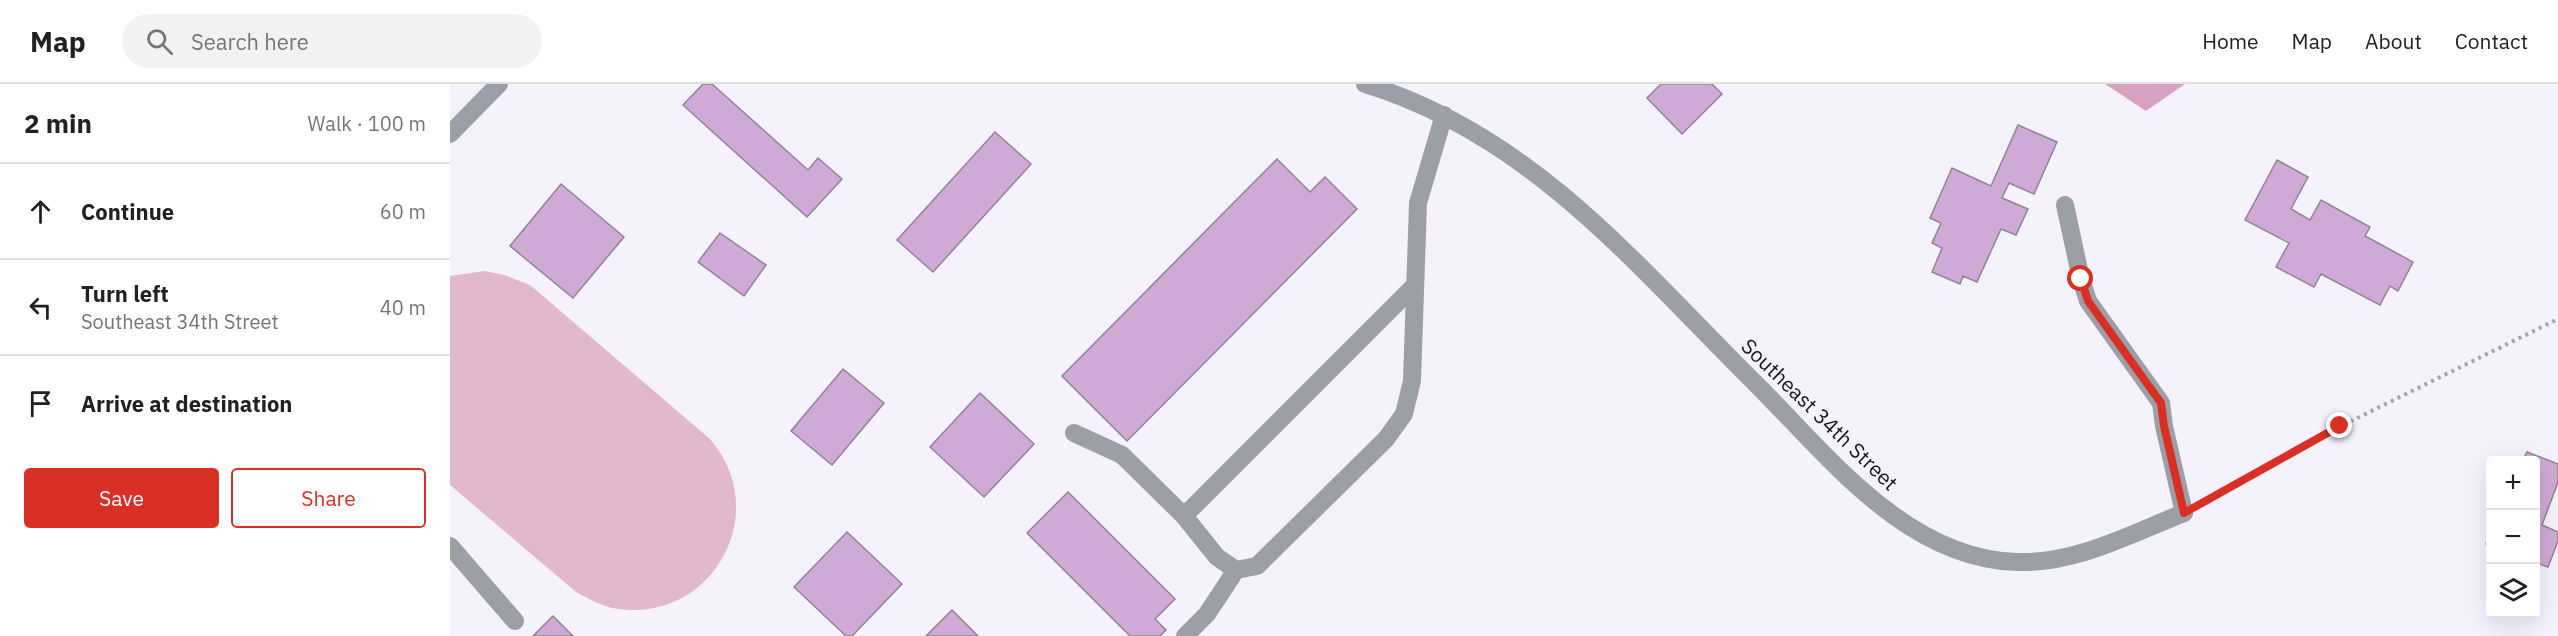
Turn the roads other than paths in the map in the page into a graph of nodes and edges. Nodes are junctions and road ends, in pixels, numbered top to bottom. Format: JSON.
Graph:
{"nodes":[{"id":1,"x":499,"y":84,"type":"edge"},
{"id":2,"x":1365,"y":84,"type":"edge"},
{"id":3,"x":1444,"y":115,"type":"junction"},
{"id":4,"x":450,"y":134,"type":"edge"},
{"id":5,"x":2065,"y":205,"type":"dead end"},
{"id":6,"x":1414,"y":286,"type":"junction"},
{"id":7,"x":1074,"y":433,"type":"dead end"},
{"id":8,"x":1184,"y":516,"type":"junction"},
{"id":9,"x":450,"y":546,"type":"edge"},
{"id":10,"x":1236,"y":570,"type":"junction"},
{"id":11,"x":515,"y":621,"type":"dead end"},
{"id":12,"x":1185,"y":636,"type":"edge"}],
"edges":[{"from":1,"to":4,"type":"street"},
{"from":2,"to":3,"type":"street","name":"Southeast 34th Street"},
{"from":3,"to":5,"type":"street","name":"Southeast 34th Street"},
{"from":3,"to":6,"type":"street"},
{"from":6,"to":8,"type":"street"},
{"from":6,"to":10,"type":"street"},
{"from":7,"to":8,"type":"street"},
{"from":8,"to":10,"type":"street"},
{"from":9,"to":11,"type":"street"},
{"from":10,"to":12,"type":"street"}]}
